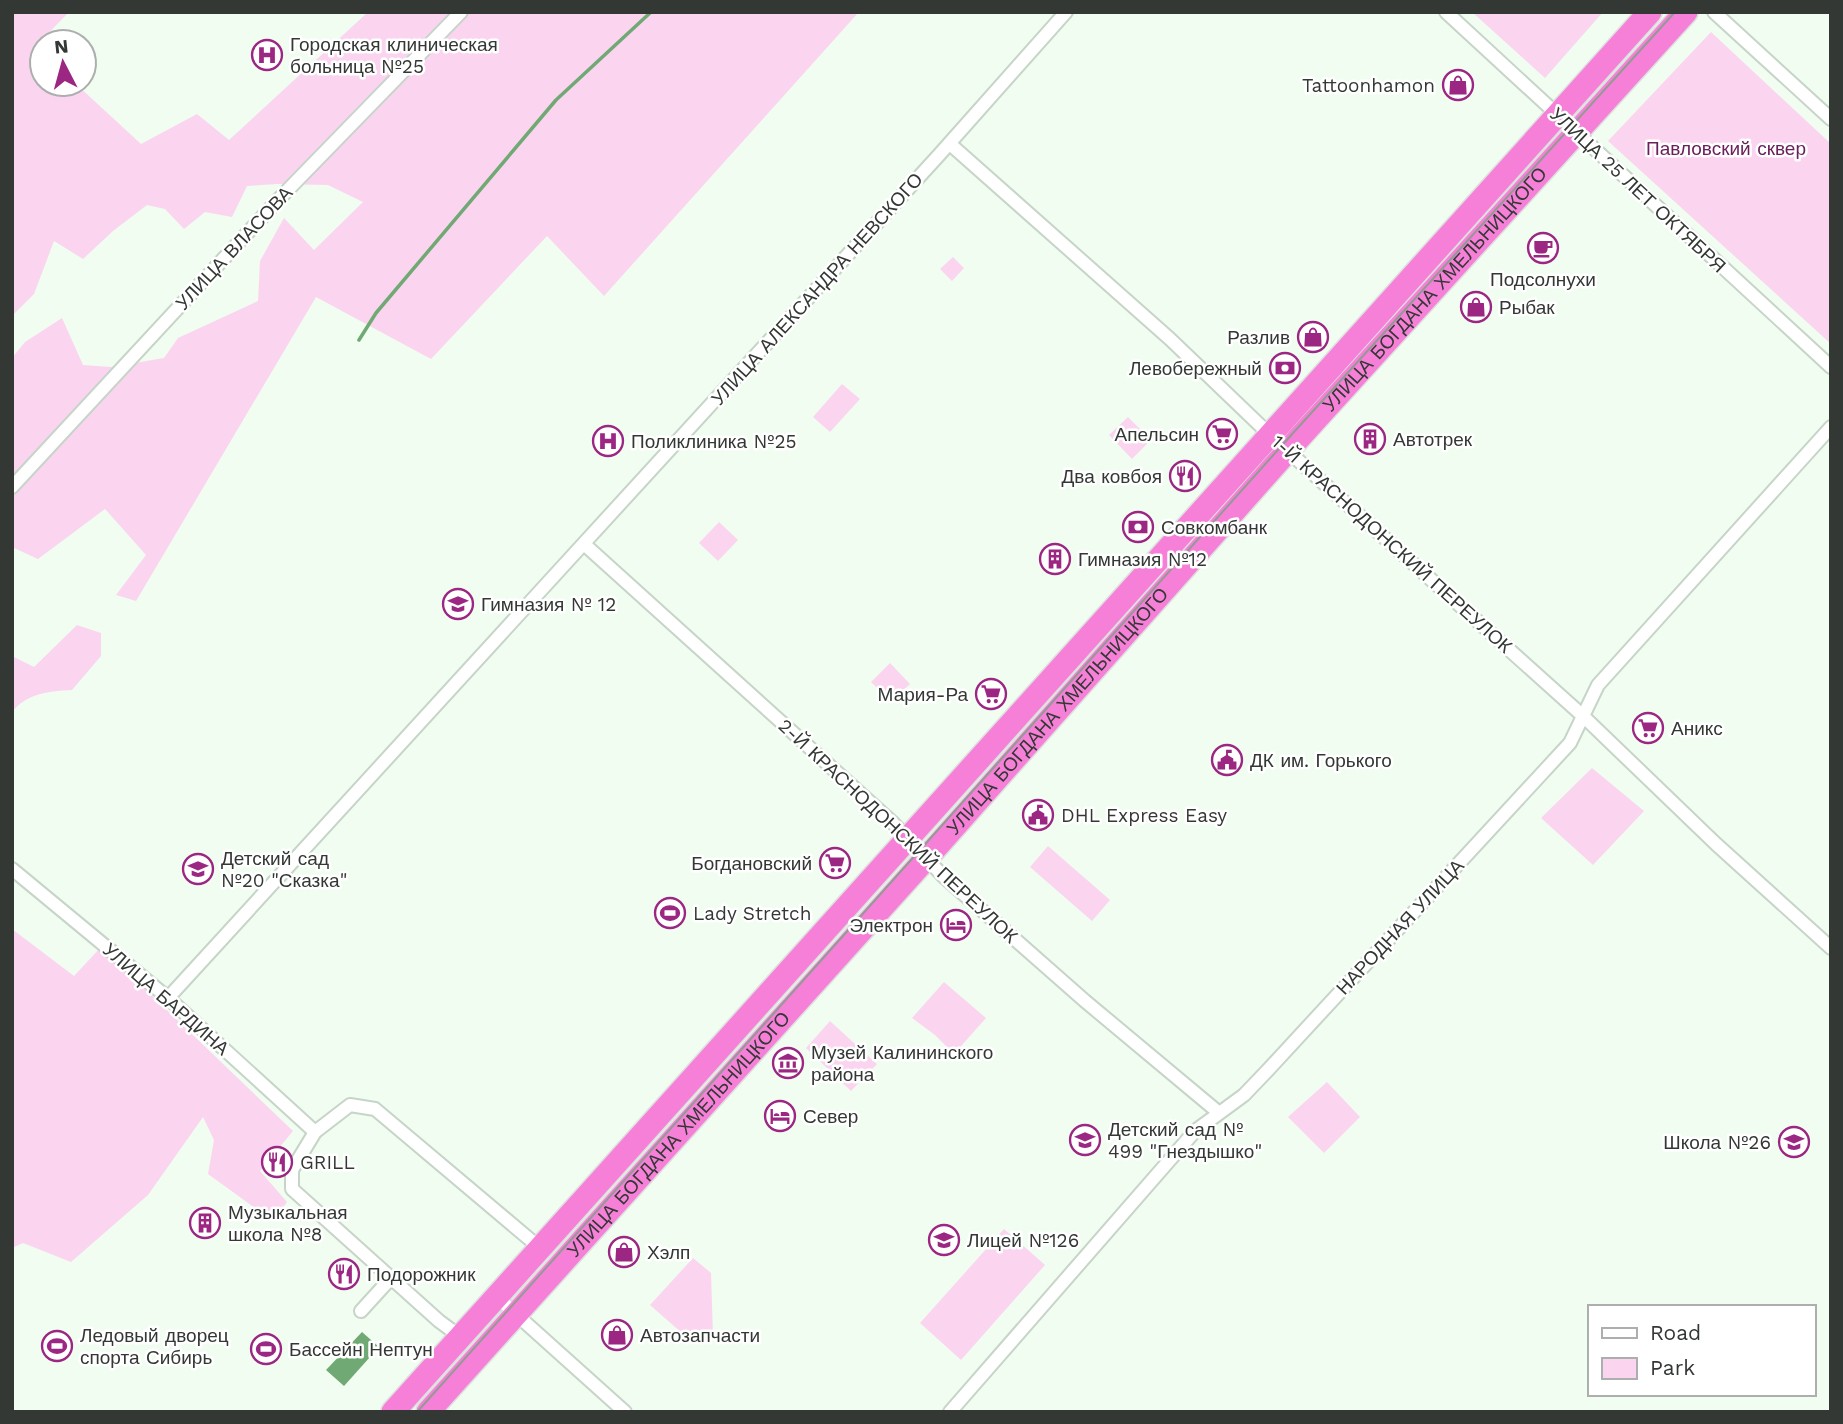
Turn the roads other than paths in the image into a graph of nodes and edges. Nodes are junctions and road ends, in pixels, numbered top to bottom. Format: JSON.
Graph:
{"nodes":[{"id":1,"x":461,"y":12,"type":"edge"},
{"id":2,"x":1066,"y":12,"type":"edge"},
{"id":3,"x":1446,"y":12,"type":"edge"},
{"id":4,"x":1650,"y":12,"type":"edge"},
{"id":5,"x":1686,"y":12,"type":"edge"},
{"id":6,"x":1714,"y":12,"type":"edge"},
{"id":7,"x":1557,"y":116,"type":"junction"},
{"id":8,"x":1831,"y":120,"type":"edge"},
{"id":9,"x":1576,"y":133,"type":"junction"},
{"id":10,"x":950,"y":144,"type":"junction"},
{"id":11,"x":1831,"y":367,"type":"edge"},
{"id":12,"x":1831,"y":427,"type":"edge"},
{"id":13,"x":1270,"y":435,"type":"junction"},
{"id":14,"x":1288,"y":451,"type":"junction"},
{"id":15,"x":12,"y":487,"type":"edge"},
{"id":16,"x":584,"y":544,"type":"junction"},
{"id":17,"x":1583,"y":716,"type":"junction"},
{"id":18,"x":908,"y":838,"type":"junction"},
{"id":19,"x":926,"y":858,"type":"junction"},
{"id":20,"x":12,"y":869,"type":"edge"},
{"id":21,"x":1831,"y":948,"type":"edge"},
{"id":22,"x":168,"y":998,"type":"junction"},
{"id":23,"x":1218,"y":1112,"type":"junction"},
{"id":24,"x":315,"y":1132,"type":"junction"},
{"id":25,"x":540,"y":1248,"type":"junction"},
{"id":26,"x":391,"y":1278,"type":"junction"},
{"id":27,"x":498,"y":1298,"type":"junction"},
{"id":28,"x":361,"y":1311,"type":"dead end"},
{"id":29,"x":517,"y":1315,"type":"junction"},
{"id":30,"x":462,"y":1338,"type":"junction"},
{"id":31,"x":393,"y":1412,"type":"edge"},
{"id":32,"x":428,"y":1412,"type":"edge"},
{"id":33,"x":625,"y":1412,"type":"edge"},
{"id":34,"x":950,"y":1412,"type":"edge"}],
"edges":[{"from":1,"to":15,"type":"street","name":"УЛИЦА ВЛАСОВА"},
{"from":2,"to":10,"type":"street","name":"УЛИЦА АЛЕКСАНДРА НЕВСКОГО"},
{"from":3,"to":7,"type":"street","name":"УЛИЦА 25 ЛЕТ ОКТЯБРЯ"},
{"from":4,"to":7,"type":"highway","name":"УЛИЦА БОГДАНА ХМЕЛЬНИЦКОГО"},
{"from":5,"to":9,"type":"highway","name":"УЛИЦА БОГДАНА ХМЕЛЬНИЦКОГО"},
{"from":6,"to":8,"type":"street"},
{"from":7,"to":9,"type":"street","name":"УЛИЦА 25 ЛЕТ ОКТЯБРЯ"},
{"from":7,"to":13,"type":"highway","name":"УЛИЦА БОГДАНА ХМЕЛЬНИЦКОГО"},
{"from":9,"to":11,"type":"street","name":"УЛИЦА 25 ЛЕТ ОКТЯБРЯ"},
{"from":9,"to":14,"type":"highway","name":"УЛИЦА БОГДАНА ХМЕЛЬНИЦКОГО"},
{"from":10,"to":13,"type":"street","name":"1-Й КРАСНОДОНСКИЙ ПЕРЕУЛОК"},
{"from":10,"to":16,"type":"street","name":"УЛИЦА АЛЕКСАНДРА НЕВСКОГО"},
{"from":12,"to":17,"type":"street","name":"НАРОДНАЯ УЛИЦА"},
{"from":13,"to":14,"type":"street","name":"1-Й КРАСНОДОНСКИЙ ПЕРЕУЛОК"},
{"from":13,"to":18,"type":"highway","name":"УЛИЦА БОГДАНА ХМЕЛЬНИЦКОГО"},
{"from":14,"to":17,"type":"street","name":"1-Й КРАСНОДОНСКИЙ ПЕРЕУЛОК"},
{"from":14,"to":19,"type":"highway","name":"УЛИЦА БОГДАНА ХМЕЛЬНИЦКОГО"},
{"from":16,"to":18,"type":"street","name":"2-Й КРАСНОДОНСКИЙ ПЕРЕУЛОК"},
{"from":16,"to":22,"type":"street","name":"УЛИЦА АЛЕКСАНДРА НЕВСКОГО"},
{"from":17,"to":21,"type":"street","name":"1-Й КРАСНОДОНСКИЙ ПЕРЕУЛОК"},
{"from":17,"to":23,"type":"street","name":"НАРОДНАЯ УЛИЦА"},
{"from":18,"to":19,"type":"street","name":"2-Й КРАСНОДОНСКИЙ ПЕРЕУЛОК"},
{"from":18,"to":25,"type":"highway","name":"УЛИЦА БОГДАНА ХМЕЛЬНИЦКОГО"},
{"from":19,"to":23,"type":"street","name":"2-Й КРАСНОДОНСКИЙ ПЕРЕУЛОК"},
{"from":19,"to":29,"type":"highway","name":"УЛИЦА БОГДАНА ХМЕЛЬНИЦКОГО"},
{"from":20,"to":22,"type":"street","name":"УЛИЦА БАРДИНА"},
{"from":22,"to":24,"type":"street","name":"УЛИЦА БАРДИНА"},
{"from":23,"to":34,"type":"street","name":"НАРОДНАЯ УЛИЦА"},
{"from":24,"to":25,"type":"street"},
{"from":24,"to":26,"type":"street"},
{"from":25,"to":27,"type":"highway","name":"УЛИЦА БОГДАНА ХМЕЛЬНИЦКОГО"},
{"from":26,"to":28,"type":"street"},
{"from":26,"to":30,"type":"street"},
{"from":27,"to":29,"type":"street"},
{"from":27,"to":30,"type":"highway","name":"УЛИЦА БОГДАНА ХМЕЛЬНИЦКОГО"},
{"from":29,"to":32,"type":"highway","name":"УЛИЦА БОГДАНА ХМЕЛЬНИЦКОГО"},
{"from":29,"to":33,"type":"street"},
{"from":30,"to":31,"type":"highway","name":"УЛИЦА БОГДАНА ХМЕЛЬНИЦКОГО"}]}
